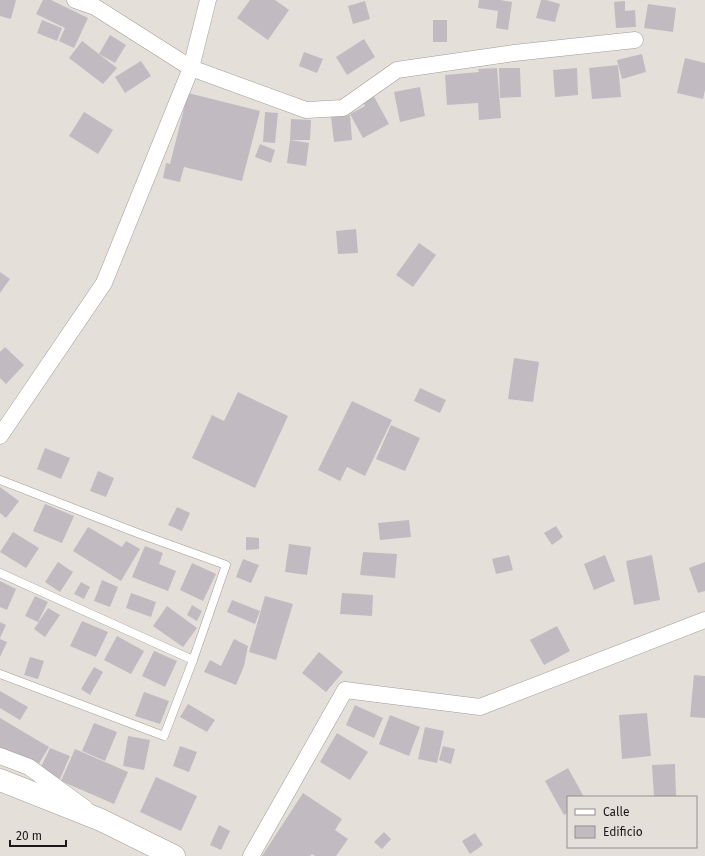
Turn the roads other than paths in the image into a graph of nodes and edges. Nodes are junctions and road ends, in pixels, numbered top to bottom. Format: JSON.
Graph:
{"nodes":[{"id":1,"x":74,"y":0,"type":"edge"},
{"id":2,"x":208,"y":0,"type":"edge"},
{"id":3,"x":635,"y":40,"type":"dead end"},
{"id":4,"x":192,"y":68,"type":"junction"},
{"id":5,"x":0,"y":436,"type":"edge"},
{"id":6,"x":0,"y":480,"type":"edge"},
{"id":7,"x":0,"y":573,"type":"edge"},
{"id":8,"x":705,"y":620,"type":"edge"},
{"id":9,"x":193,"y":660,"type":"junction"},
{"id":10,"x":0,"y":674,"type":"edge"},
{"id":11,"x":0,"y":756,"type":"edge"},
{"id":12,"x":0,"y":780,"type":"edge"},
{"id":13,"x":37,"y":794,"type":"junction"},
{"id":14,"x":0,"y":795,"type":"edge"},
{"id":15,"x":101,"y":820,"type":"junction"},
{"id":16,"x":174,"y":856,"type":"edge"},
{"id":17,"x":251,"y":856,"type":"edge"}],
"edges":[{"from":1,"to":4,"type":"street"},
{"from":2,"to":4,"type":"street"},
{"from":3,"to":4,"type":"street"},
{"from":4,"to":5,"type":"street"},
{"from":6,"to":9,"type":"lane"},
{"from":7,"to":9,"type":"lane"},
{"from":8,"to":17,"type":"street"},
{"from":9,"to":10,"type":"lane"},
{"from":11,"to":15,"type":"street"},
{"from":12,"to":13,"type":"street"},
{"from":13,"to":14,"type":"street"},
{"from":13,"to":15,"type":"street"},
{"from":15,"to":16,"type":"street"}]}
